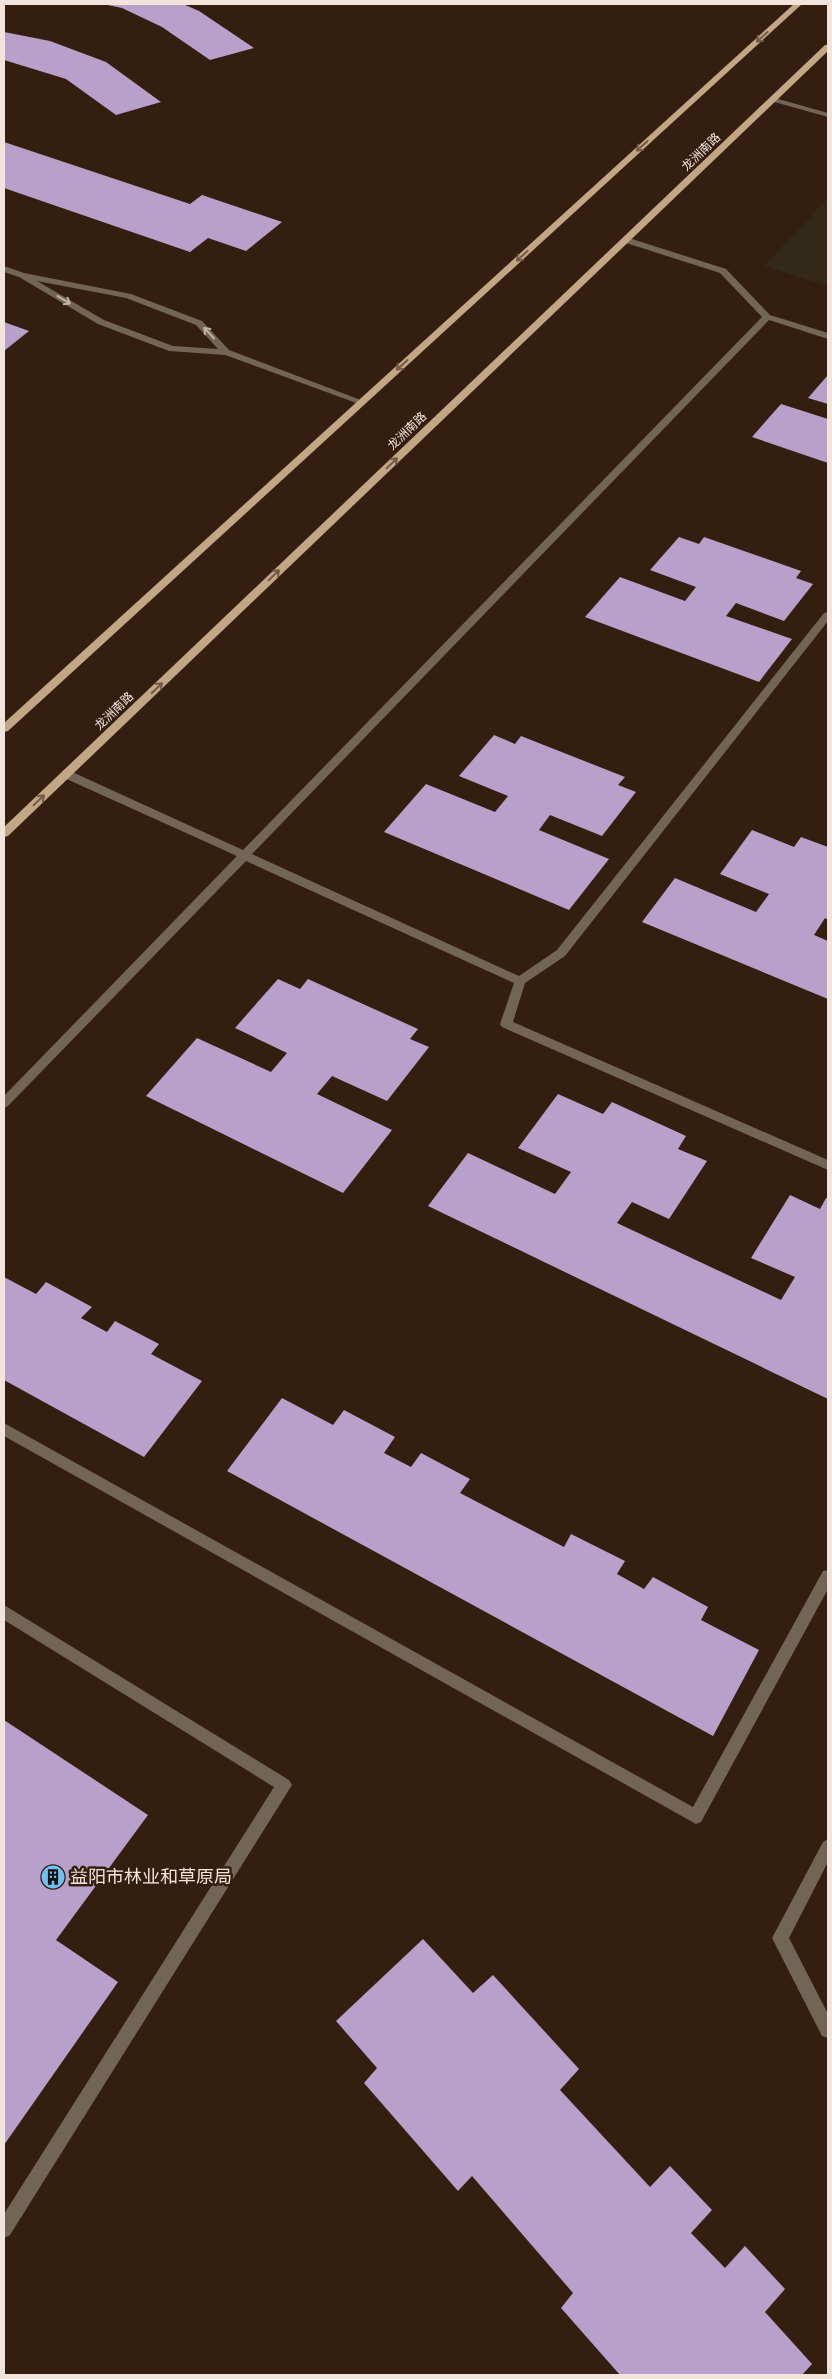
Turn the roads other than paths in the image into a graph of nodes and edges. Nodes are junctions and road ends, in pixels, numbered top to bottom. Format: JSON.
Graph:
{"nodes":[{"id":1,"x":798,"y":4,"type":"edge"},
{"id":2,"x":828,"y":47,"type":"edge"},
{"id":3,"x":774,"y":99,"type":"junction"},
{"id":4,"x":828,"y":115,"type":"edge"},
{"id":5,"x":626,"y":240,"type":"junction"},
{"id":6,"x":4,"y":269,"type":"edge"},
{"id":7,"x":22,"y":275,"type":"junction"},
{"id":8,"x":767,"y":316,"type":"junction"},
{"id":9,"x":828,"y":336,"type":"edge"},
{"id":10,"x":226,"y":352,"type":"junction"},
{"id":11,"x":362,"y":402,"type":"junction"},
{"id":12,"x":828,"y":615,"type":"edge"},
{"id":13,"x":4,"y":729,"type":"edge"},
{"id":14,"x":66,"y":774,"type":"junction"},
{"id":15,"x":4,"y":833,"type":"edge"},
{"id":16,"x":244,"y":855,"type":"junction"},
{"id":17,"x":520,"y":981,"type":"junction"},
{"id":18,"x":4,"y":1103,"type":"edge"},
{"id":19,"x":828,"y":1165,"type":"edge"},
{"id":20,"x":4,"y":1429,"type":"edge"},
{"id":21,"x":828,"y":1576,"type":"edge"},
{"id":22,"x":4,"y":1612,"type":"edge"},
{"id":23,"x":828,"y":1847,"type":"edge"},
{"id":24,"x":828,"y":2030,"type":"edge"},
{"id":25,"x":4,"y":2229,"type":"edge"}],
"edges":[{"from":1,"to":11,"type":"main road","one_way":true},
{"from":2,"to":3,"type":"main road","name":"龙洲南路"},
{"from":3,"to":4,"type":"street"},
{"from":3,"to":5,"type":"main road","name":"龙洲南路"},
{"from":5,"to":8,"type":"street"},
{"from":14,"to":5,"type":"main road","name":"龙洲南路","one_way":true},
{"from":6,"to":7,"type":"street"},
{"from":7,"to":10,"type":"street","one_way":true},
{"from":10,"to":7,"type":"street","one_way":true},
{"from":8,"to":9,"type":"street"},
{"from":8,"to":16,"type":"street"},
{"from":10,"to":11,"type":"street"},
{"from":11,"to":13,"type":"main road"},
{"from":12,"to":17,"type":"street"},
{"from":15,"to":14,"type":"main road","name":"龙洲南路","one_way":true},
{"from":14,"to":16,"type":"street"},
{"from":16,"to":17,"type":"street"},
{"from":16,"to":18,"type":"street"},
{"from":17,"to":19,"type":"street"},
{"from":20,"to":21,"type":"street"},
{"from":22,"to":25,"type":"street"},
{"from":23,"to":24,"type":"street"}]}
